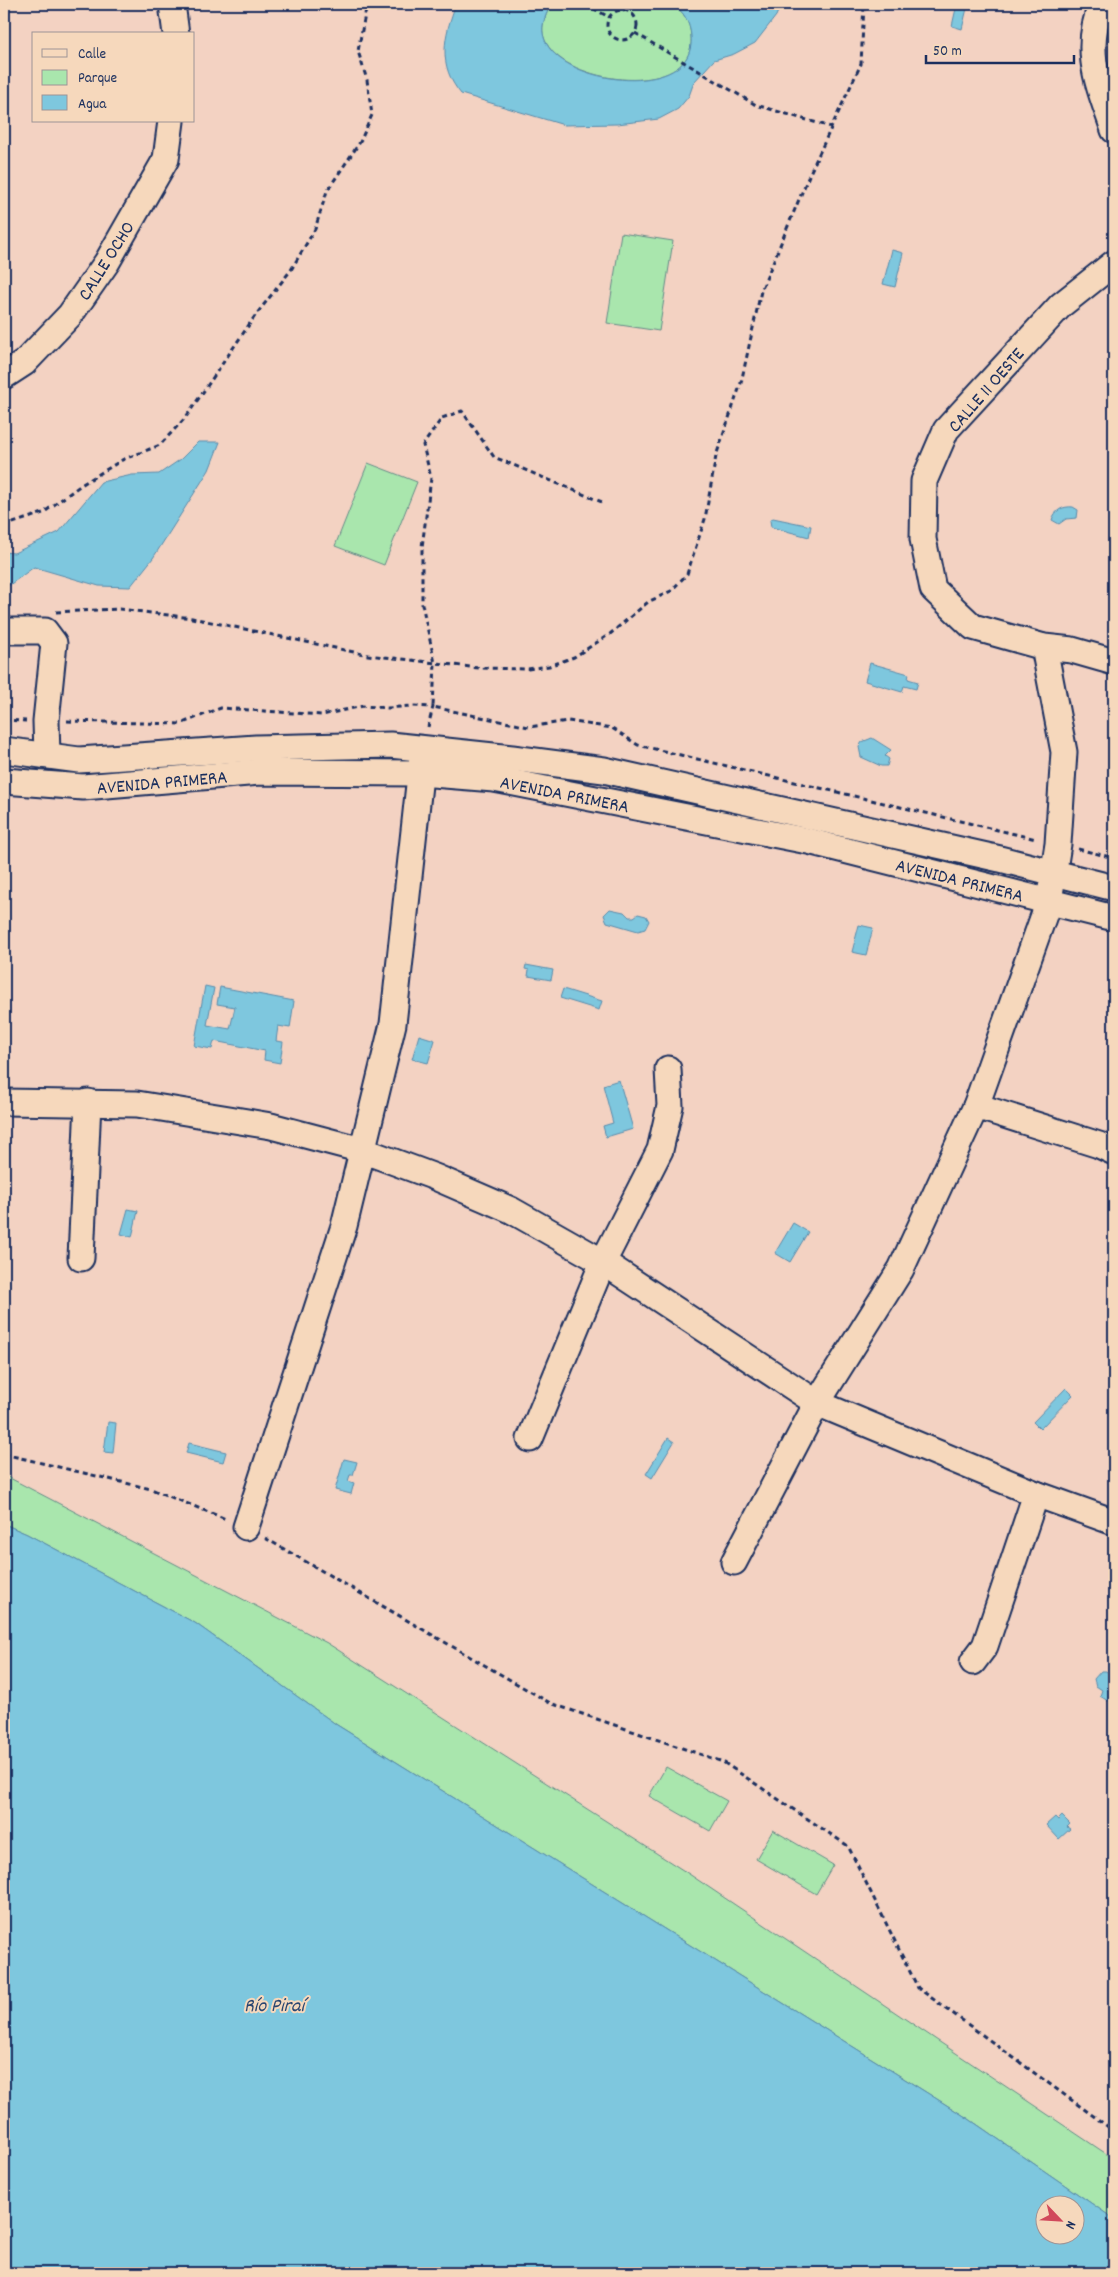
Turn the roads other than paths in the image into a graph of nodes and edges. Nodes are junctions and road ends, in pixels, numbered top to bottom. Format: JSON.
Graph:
{"nodes":[{"id":1,"x":172,"y":4,"type":"edge"},
{"id":2,"x":1102,"y":4,"type":"edge"},
{"id":3,"x":176,"y":32,"type":"edge"},
{"id":4,"x":171,"y":122,"type":"edge"},
{"id":5,"x":1114,"y":130,"type":"edge"},
{"id":6,"x":1114,"y":263,"type":"edge"},
{"id":7,"x":4,"y":376,"type":"edge"},
{"id":8,"x":4,"y":631,"type":"edge"},
{"id":9,"x":1044,"y":647,"type":"junction"},
{"id":10,"x":1114,"y":662,"type":"edge"},
{"id":11,"x":423,"y":748,"type":"junction"},
{"id":12,"x":4,"y":750,"type":"edge"},
{"id":13,"x":47,"y":755,"type":"junction"},
{"id":14,"x":420,"y":773,"type":"junction"},
{"id":15,"x":4,"y":780,"type":"edge"},
{"id":16,"x":1053,"y":874,"type":"junction"},
{"id":17,"x":1114,"y":888,"type":"edge"},
{"id":18,"x":1049,"y":901,"type":"junction"},
{"id":19,"x":1114,"y":918,"type":"edge"},
{"id":20,"x":668,"y":1069,"type":"dead end"},
{"id":21,"x":4,"y":1102,"type":"edge"},
{"id":22,"x":88,"y":1102,"type":"junction"},
{"id":23,"x":976,"y":1106,"type":"junction"},
{"id":24,"x":362,"y":1150,"type":"junction"},
{"id":25,"x":1114,"y":1152,"type":"edge"},
{"id":26,"x":81,"y":1258,"type":"dead end"},
{"id":27,"x":603,"y":1262,"type":"junction"},
{"id":28,"x":817,"y":1403,"type":"junction"},
{"id":29,"x":530,"y":1438,"type":"dead end"},
{"id":30,"x":1036,"y":1494,"type":"junction"},
{"id":31,"x":1114,"y":1522,"type":"edge"},
{"id":32,"x":246,"y":1527,"type":"road end"},
{"id":33,"x":734,"y":1562,"type":"dead end"},
{"id":34,"x":973,"y":1662,"type":"dead end"}],
"edges":[{"from":1,"to":3,"type":"street"},
{"from":2,"to":5,"type":"street"},
{"from":4,"to":7,"type":"street","name":"CALLE OCHO"},
{"from":6,"to":9,"type":"street","name":"CALLE 11 OESTE"},
{"from":8,"to":13,"type":"street"},
{"from":9,"to":10,"type":"street","name":"CALLE 11 OESTE"},
{"from":9,"to":16,"type":"street"},
{"from":11,"to":13,"type":"street","name":"AVENIDA PRIMERA"},
{"from":11,"to":14,"type":"street"},
{"from":11,"to":16,"type":"street","name":"AVENIDA PRIMERA"},
{"from":12,"to":13,"type":"street","name":"AVENIDA PRIMERA"},
{"from":14,"to":15,"type":"street","name":"AVENIDA PRIMERA"},
{"from":14,"to":18,"type":"street","name":"AVENIDA PRIMERA"},
{"from":14,"to":24,"type":"street"},
{"from":16,"to":17,"type":"street","name":"AVENIDA PRIMERA"},
{"from":16,"to":18,"type":"street"},
{"from":18,"to":19,"type":"street","name":"AVENIDA PRIMERA"},
{"from":18,"to":23,"type":"street"},
{"from":20,"to":27,"type":"street"},
{"from":21,"to":22,"type":"street"},
{"from":22,"to":24,"type":"street"},
{"from":22,"to":26,"type":"street"},
{"from":23,"to":25,"type":"street"},
{"from":23,"to":28,"type":"street"},
{"from":24,"to":27,"type":"street"},
{"from":24,"to":32,"type":"street"},
{"from":27,"to":28,"type":"street"},
{"from":27,"to":29,"type":"street"},
{"from":28,"to":30,"type":"street"},
{"from":28,"to":33,"type":"street"},
{"from":30,"to":31,"type":"street"},
{"from":30,"to":34,"type":"street"}]}
